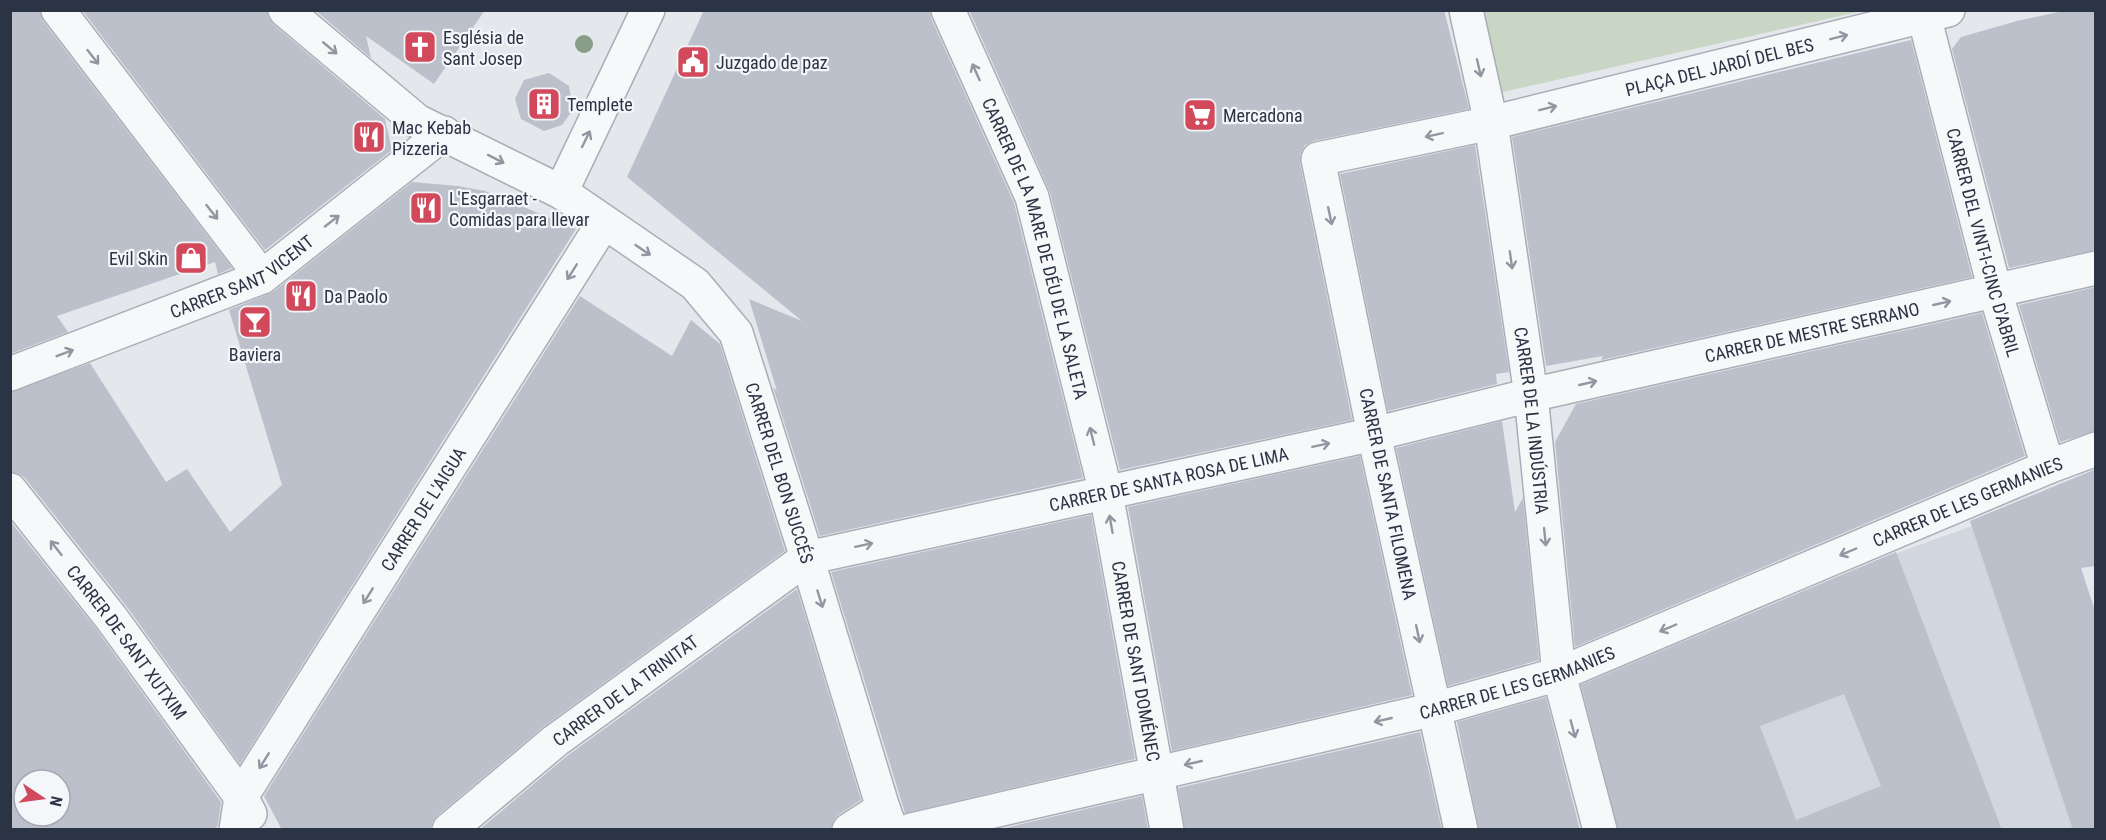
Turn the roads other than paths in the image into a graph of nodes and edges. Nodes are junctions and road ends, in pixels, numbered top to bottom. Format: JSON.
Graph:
{"nodes":[{"id":1,"x":58,"y":10,"type":"edge"},
{"id":2,"x":285,"y":10,"type":"edge"},
{"id":3,"x":648,"y":10,"type":"edge"},
{"id":4,"x":948,"y":10,"type":"edge"},
{"id":5,"x":1466,"y":10,"type":"edge"},
{"id":6,"x":1936,"y":13,"type":"edge"},
{"id":7,"x":1491,"y":123,"type":"junction"},
{"id":8,"x":444,"y":133,"type":"junction"},
{"id":9,"x":1318,"y":159,"type":"joint"},
{"id":10,"x":561,"y":192,"type":"junction"},
{"id":11,"x":604,"y":222,"type":"junction"},
{"id":12,"x":2096,"y":268,"type":"edge"},
{"id":13,"x":262,"y":276,"type":"junction"},
{"id":14,"x":1995,"y":291,"type":"junction"},
{"id":15,"x":10,"y":374,"type":"edge"},
{"id":16,"x":1531,"y":396,"type":"junction"},
{"id":17,"x":1374,"y":434,"type":"junction"},
{"id":18,"x":2096,"y":449,"type":"edge"},
{"id":19,"x":2048,"y":467,"type":"junction"},
{"id":20,"x":10,"y":490,"type":"edge"},
{"id":21,"x":1106,"y":493,"type":"junction"},
{"id":22,"x":807,"y":558,"type":"junction"},
{"id":23,"x":1559,"y":674,"type":"junction"},
{"id":24,"x":1435,"y":709,"type":"junction"},
{"id":25,"x":1157,"y":772,"type":"junction"},
{"id":26,"x":241,"y":797,"type":"junction"},
{"id":27,"x":887,"y":819,"type":"edge"},
{"id":28,"x":236,"y":830,"type":"edge"},
{"id":29,"x":258,"y":830,"type":"edge"},
{"id":30,"x":449,"y":830,"type":"edge"},
{"id":31,"x":849,"y":830,"type":"edge"},
{"id":32,"x":911,"y":830,"type":"edge"},
{"id":33,"x":1167,"y":830,"type":"edge"},
{"id":34,"x":1461,"y":830,"type":"edge"},
{"id":35,"x":1600,"y":830,"type":"edge"}],
"edges":[{"from":1,"to":13,"type":"street","one_way":true},
{"from":2,"to":8,"type":"street","name":"CARRER DEL BON SUCCÉS","one_way":true},
{"from":10,"to":3,"type":"street","one_way":true},
{"from":21,"to":4,"type":"street","name":"CARRER DE LA MARE DE DÉU DE LA SALETA","one_way":true},
{"from":5,"to":7,"type":"street","name":"CARRER DE LA INDÚSTRIA","one_way":true},
{"from":7,"to":6,"type":"street","name":"PLAÇA DEL JARDÍ DEL BES","one_way":true},
{"from":6,"to":14,"type":"street","name":"CARRER DEL VINT-I-CINC D'ABRIL"},
{"from":7,"to":9,"type":"street","name":"PLAÇA DEL JARDÍ DEL BES","one_way":true},
{"from":7,"to":16,"type":"street","name":"CARRER DE LA INDÚSTRIA","one_way":true},
{"from":8,"to":10,"type":"street","name":"CARRER DEL BON SUCCÉS","one_way":true},
{"from":13,"to":8,"type":"street","name":"CARRER SANT VICENT","one_way":true},
{"from":9,"to":17,"type":"street","name":"CARRER DE SANTA FILOMENA","one_way":true},
{"from":10,"to":11,"type":"street","name":"CARRER DEL BON SUCCÉS"},
{"from":11,"to":22,"type":"street","name":"CARRER DEL BON SUCCÉS","one_way":true},
{"from":11,"to":26,"type":"street","name":"CARRER DE L'AIGUA","one_way":true},
{"from":12,"to":14,"type":"street","name":"CARRER DE MESTRE SERRANO"},
{"from":15,"to":13,"type":"street","name":"CARRER SANT VICENT","one_way":true},
{"from":16,"to":14,"type":"street","name":"CARRER DE MESTRE SERRANO","one_way":true},
{"from":14,"to":19,"type":"street","name":"CARRER DEL VINT-I-CINC D'ABRIL"},
{"from":16,"to":17,"type":"street","name":"CARRER DE SANTA ROSA DE LIMA"},
{"from":16,"to":23,"type":"street","name":"CARRER DE LA INDÚSTRIA","one_way":true},
{"from":21,"to":17,"type":"street","name":"CARRER DE SANTA ROSA DE LIMA","one_way":true},
{"from":17,"to":24,"type":"street","name":"CARRER DE SANTA FILOMENA","one_way":true},
{"from":18,"to":19,"type":"street","name":"CARRER DE LES GERMANIES"},
{"from":19,"to":23,"type":"street","name":"CARRER DE LES GERMANIES","one_way":true},
{"from":26,"to":20,"type":"street","name":"CARRER DE SANT XUTXIM","one_way":true},
{"from":22,"to":21,"type":"street","name":"CARRER DE SANTA ROSA DE LIMA","one_way":true},
{"from":25,"to":21,"type":"street","name":"CARRER DE SANT DOMÉNEC","one_way":true},
{"from":22,"to":27,"type":"street","name":"CARRER DEL BON SUCCÉS","one_way":true},
{"from":22,"to":30,"type":"street","name":"CARRER DE LA TRINITAT"},
{"from":23,"to":24,"type":"street","name":"CARRER DE LES GERMANIES"},
{"from":23,"to":35,"type":"street","name":"CARRER DE LA INDÚSTRIA","one_way":true},
{"from":24,"to":25,"type":"street","name":"CARRER DE LES GERMANIES","one_way":true},
{"from":24,"to":34,"type":"street","name":"CARRER DE SANTA FILOMENA"},
{"from":25,"to":32,"type":"street","name":"CARRER DE LES GERMANIES"},
{"from":25,"to":33,"type":"street","name":"CARRER DE SANT DOMÉNEC"},
{"from":26,"to":28,"type":"street"},
{"from":26,"to":29,"type":"street","name":"CARRER DE SANT XUTXIM"},
{"from":27,"to":31,"type":"street"}]}
